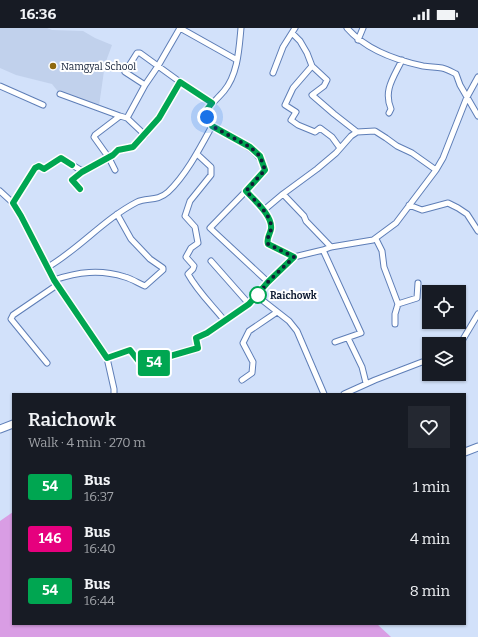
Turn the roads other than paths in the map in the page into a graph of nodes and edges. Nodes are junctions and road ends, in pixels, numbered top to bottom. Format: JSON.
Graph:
{"nodes":[{"id":1,"x":180,"y":28,"type":"edge"},
{"id":2,"x":241,"y":28,"type":"edge"},
{"id":3,"x":295,"y":28,"type":"edge"},
{"id":4,"x":347,"y":28,"type":"edge"},
{"id":5,"x":363,"y":28,"type":"edge"},
{"id":6,"x":292,"y":33,"type":"junction"},
{"id":7,"x":358,"y":40,"type":"junction"},
{"id":8,"x":237,"y":60,"type":"junction"},
{"id":9,"x":402,"y":60,"type":"junction"},
{"id":10,"x":158,"y":66,"type":"junction"},
{"id":11,"x":312,"y":66,"type":"junction"},
{"id":12,"x":274,"y":73,"type":"dead end"},
{"id":13,"x":478,"y":77,"type":"edge"},
{"id":14,"x":180,"y":82,"type":"junction"},
{"id":15,"x":145,"y":85,"type":"junction"},
{"id":16,"x":476,"y":85,"type":"edge"},
{"id":17,"x":0,"y":86,"type":"edge"},
{"id":18,"x":60,"y":94,"type":"dead end"},
{"id":19,"x":467,"y":97,"type":"junction"},
{"id":20,"x":212,"y":103,"type":"junction"},
{"id":21,"x":43,"y":105,"type":"dead end"},
{"id":22,"x":389,"y":113,"type":"dead end"},
{"id":23,"x":120,"y":116,"type":"junction"},
{"id":24,"x":478,"y":116,"type":"edge"},
{"id":25,"x":127,"y":118,"type":"junction"},
{"id":26,"x":212,"y":126,"type":"junction"},
{"id":27,"x":357,"y":132,"type":"junction"},
{"id":28,"x":144,"y":135,"type":"junction"},
{"id":29,"x":340,"y":148,"type":"junction"},
{"id":30,"x":196,"y":154,"type":"junction"},
{"id":31,"x":109,"y":158,"type":"junction"},
{"id":32,"x":115,"y":170,"type":"dead end"},
{"id":33,"x":436,"y":170,"type":"junction"},
{"id":34,"x":82,"y":172,"type":"junction"},
{"id":35,"x":80,"y":189,"type":"dead end"},
{"id":36,"x":246,"y":191,"type":"junction"},
{"id":37,"x":0,"y":192,"type":"edge"},
{"id":38,"x":283,"y":194,"type":"junction"},
{"id":39,"x":13,"y":203,"type":"junction"},
{"id":40,"x":409,"y":205,"type":"junction"},
{"id":41,"x":264,"y":210,"type":"junction"},
{"id":42,"x":117,"y":214,"type":"junction"},
{"id":43,"x":478,"y":231,"type":"edge"},
{"id":44,"x":376,"y":239,"type":"junction"},
{"id":45,"x":331,"y":247,"type":"junction"},
{"id":46,"x":323,"y":250,"type":"junction"},
{"id":47,"x":294,"y":257,"type":"junction"},
{"id":48,"x":211,"y":261,"type":"dead end"},
{"id":49,"x":48,"y":267,"type":"junction"},
{"id":50,"x":55,"y":282,"type":"junction"},
{"id":51,"x":268,"y":282,"type":"junction"},
{"id":52,"x":418,"y":283,"type":"dead end"},
{"id":53,"x":257,"y":296,"type":"junction"},
{"id":54,"x":249,"y":304,"type":"junction"},
{"id":55,"x":398,"y":304,"type":"junction"},
{"id":56,"x":277,"y":312,"type":"junction"},
{"id":57,"x":478,"y":314,"type":"edge"},
{"id":58,"x":224,"y":320,"type":"junction"},
{"id":59,"x":395,"y":324,"type":"dead end"},
{"id":60,"x":464,"y":337,"type":"edge"},
{"id":61,"x":348,"y":338,"type":"junction"},
{"id":62,"x":335,"y":342,"type":"dead end"},
{"id":63,"x":107,"y":358,"type":"junction"},
{"id":64,"x":422,"y":362,"type":"edge"},
{"id":65,"x":48,"y":363,"type":"dead end"},
{"id":66,"x":242,"y":380,"type":"dead end"},
{"id":67,"x":366,"y":384,"type":"junction"},
{"id":68,"x":114,"y":393,"type":"edge"},
{"id":69,"x":324,"y":393,"type":"edge"},
{"id":70,"x":346,"y":393,"type":"edge"},
{"id":71,"x":12,"y":424,"type":"edge"},
{"id":72,"x":0,"y":429,"type":"edge"},
{"id":73,"x":478,"y":448,"type":"edge"},
{"id":74,"x":466,"y":452,"type":"edge"}],
"edges":[{"from":1,"to":8,"type":"street"},
{"from":1,"to":10,"type":"street"},
{"from":2,"to":8,"type":"street"},
{"from":3,"to":6,"type":"street"},
{"from":4,"to":7,"type":"street"},
{"from":5,"to":7,"type":"street"},
{"from":6,"to":11,"type":"street"},
{"from":6,"to":12,"type":"street"},
{"from":7,"to":9,"type":"street"},
{"from":8,"to":20,"type":"street"},
{"from":9,"to":19,"type":"street"},
{"from":9,"to":22,"type":"street"},
{"from":10,"to":14,"type":"street"},
{"from":10,"to":15,"type":"street"},
{"from":10,"to":15,"type":"street"},
{"from":11,"to":27,"type":"street"},
{"from":11,"to":29,"type":"street"},
{"from":13,"to":16,"type":"street"},
{"from":14,"to":20,"type":"street"},
{"from":14,"to":28,"type":"street"},
{"from":15,"to":25,"type":"street"},
{"from":16,"to":19,"type":"street"},
{"from":17,"to":21,"type":"street"},
{"from":18,"to":23,"type":"street"},
{"from":19,"to":24,"type":"street"},
{"from":19,"to":33,"type":"street"},
{"from":20,"to":26,"type":"street"},
{"from":23,"to":25,"type":"street"},
{"from":23,"to":31,"type":"street"},
{"from":25,"to":28,"type":"street"},
{"from":26,"to":30,"type":"street"},
{"from":26,"to":36,"type":"street"},
{"from":27,"to":29,"type":"street"},
{"from":27,"to":33,"type":"street"},
{"from":28,"to":31,"type":"street"},
{"from":29,"to":38,"type":"street"},
{"from":30,"to":42,"type":"street"},
{"from":30,"to":58,"type":"street"},
{"from":31,"to":32,"type":"street"},
{"from":31,"to":34,"type":"street"},
{"from":33,"to":40,"type":"street"},
{"from":34,"to":35,"type":"street"},
{"from":34,"to":39,"type":"street"},
{"from":36,"to":41,"type":"street"},
{"from":36,"to":51,"type":"street"},
{"from":37,"to":39,"type":"street"},
{"from":38,"to":41,"type":"street"},
{"from":38,"to":45,"type":"street"},
{"from":39,"to":49,"type":"street"},
{"from":40,"to":43,"type":"street"},
{"from":40,"to":44,"type":"street"},
{"from":41,"to":47,"type":"street"},
{"from":42,"to":49,"type":"street"},
{"from":42,"to":50,"type":"street"},
{"from":44,"to":45,"type":"street"},
{"from":44,"to":55,"type":"street"},
{"from":45,"to":46,"type":"street"},
{"from":46,"to":47,"type":"street"},
{"from":46,"to":61,"type":"street"},
{"from":47,"to":51,"type":"street"},
{"from":48,"to":54,"type":"street"},
{"from":49,"to":50,"type":"street"},
{"from":50,"to":63,"type":"street"},
{"from":50,"to":65,"type":"street"},
{"from":51,"to":53,"type":"street"},
{"from":52,"to":55,"type":"street"},
{"from":53,"to":54,"type":"street"},
{"from":53,"to":56,"type":"street"},
{"from":54,"to":58,"type":"street"},
{"from":55,"to":59,"type":"street"},
{"from":56,"to":66,"type":"street"},
{"from":56,"to":69,"type":"street"},
{"from":57,"to":60,"type":"street"},
{"from":58,"to":63,"type":"street"},
{"from":61,"to":62,"type":"street"},
{"from":61,"to":67,"type":"street"},
{"from":63,"to":68,"type":"street"},
{"from":64,"to":67,"type":"street"},
{"from":67,"to":70,"type":"street"},
{"from":71,"to":72,"type":"street"},
{"from":73,"to":74,"type":"street"}]}
